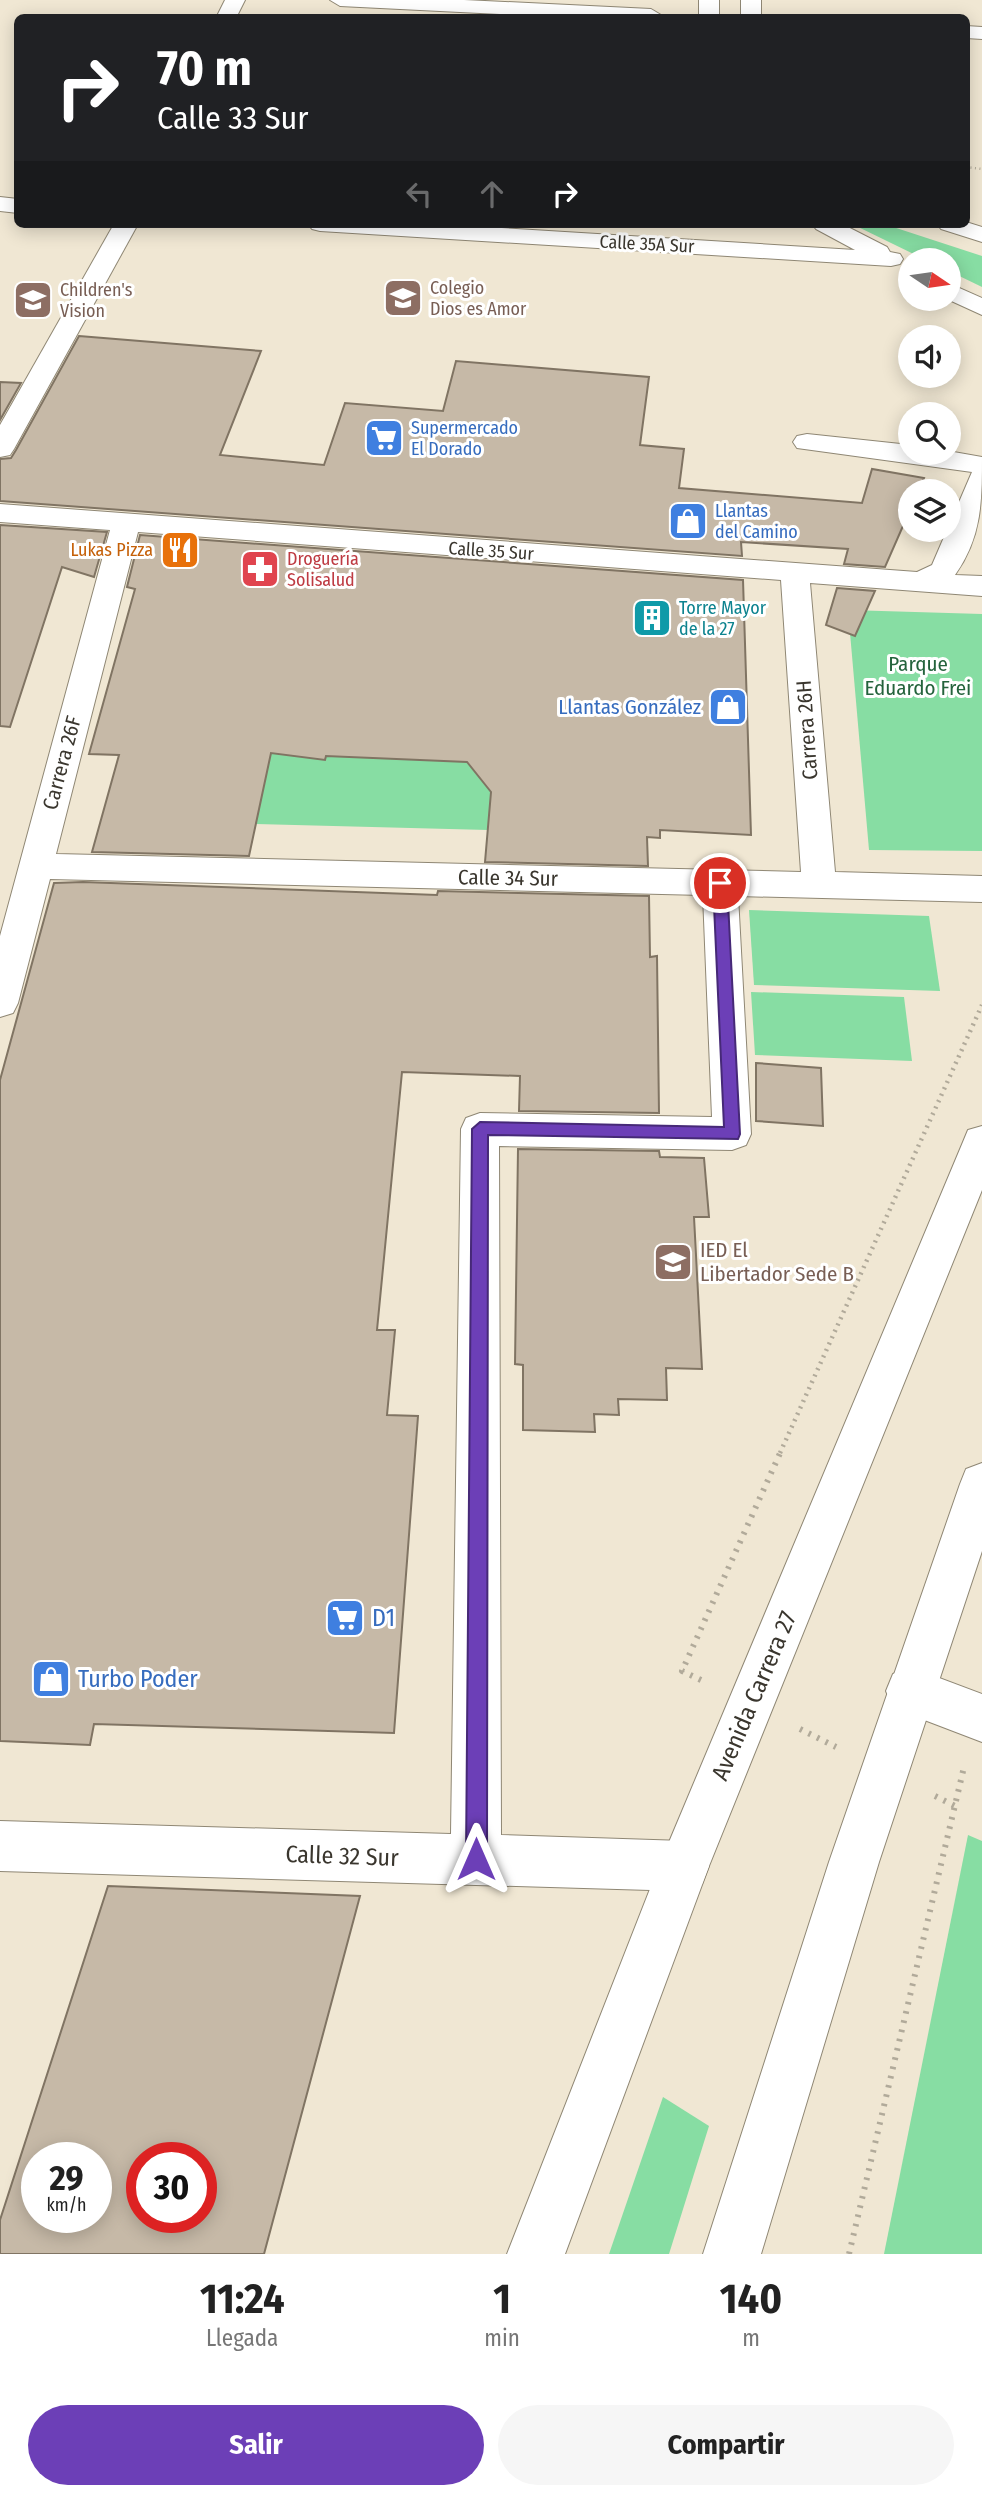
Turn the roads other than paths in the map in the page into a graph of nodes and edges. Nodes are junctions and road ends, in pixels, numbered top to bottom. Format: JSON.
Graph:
{"nodes":[{"id":1,"x":340,"y":0,"type":"edge"},
{"id":2,"x":406,"y":2,"type":"edge"},
{"id":3,"x":652,"y":11,"type":"edge"},
{"id":4,"x":124,"y":228,"type":"edge"},
{"id":5,"x":434,"y":228,"type":"edge"},
{"id":6,"x":832,"y":228,"type":"edge"},
{"id":7,"x":961,"y":228,"type":"edge"},
{"id":8,"x":624,"y":233,"type":"edge"},
{"id":9,"x":982,"y":235,"type":"edge"},
{"id":10,"x":898,"y":263,"type":"edge"},
{"id":11,"x":898,"y":264,"type":"edge"},
{"id":12,"x":961,"y":296,"type":"edge"},
{"id":13,"x":982,"y":307,"type":"edge"},
{"id":14,"x":807,"y":442,"type":"dead end"},
{"id":15,"x":0,"y":449,"type":"edge"},
{"id":16,"x":898,"y":452,"type":"edge"},
{"id":17,"x":961,"y":461,"type":"edge"},
{"id":18,"x":982,"y":465,"type":"edge"},
{"id":19,"x":982,"y":477,"type":"edge"},
{"id":20,"x":0,"y":513,"type":"edge"},
{"id":21,"x":126,"y":523,"type":"junction"},
{"id":22,"x":795,"y":574,"type":"junction"},
{"id":23,"x":920,"y":582,"type":"junction"},
{"id":24,"x":982,"y":586,"type":"edge"},
{"id":25,"x":34,"y":866,"type":"junction"},
{"id":26,"x":720,"y":883,"type":"junction"},
{"id":27,"x":819,"y":886,"type":"junction"},
{"id":28,"x":982,"y":889,"type":"edge"},
{"id":29,"x":0,"y":1003,"type":"edge"},
{"id":30,"x":982,"y":1142,"type":"edge"},
{"id":31,"x":982,"y":1484,"type":"edge"},
{"id":32,"x":911,"y":1691,"type":"junction"},
{"id":33,"x":979,"y":1717,"type":"edge"},
{"id":34,"x":0,"y":1846,"type":"edge"},
{"id":35,"x":476,"y":1859,"type":"junction"},
{"id":36,"x":684,"y":1866,"type":"junction"},
{"id":37,"x":536,"y":2254,"type":"edge"},
{"id":38,"x":732,"y":2254,"type":"edge"}],
"edges":[{"from":1,"to":2,"type":"street"},
{"from":2,"to":3,"type":"street"},
{"from":4,"to":15,"type":"street"},
{"from":5,"to":8,"type":"street","name":"Calle 35A Sur"},
{"from":6,"to":10,"type":"street"},
{"from":7,"to":9,"type":"street"},
{"from":8,"to":11,"type":"street","name":"Calle 35A Sur"},
{"from":12,"to":13,"type":"street"},
{"from":14,"to":16,"type":"street"},
{"from":17,"to":18,"type":"street"},
{"from":19,"to":23,"type":"street"},
{"from":20,"to":21,"type":"street","name":"Calle 35 Sur"},
{"from":21,"to":22,"type":"street","name":"Calle 35 Sur"},
{"from":21,"to":25,"type":"street","name":"Carrera 26F"},
{"from":22,"to":23,"type":"street","name":"Calle 35 Sur"},
{"from":22,"to":27,"type":"street","name":"Carrera 26H"},
{"from":23,"to":24,"type":"street","name":"Calle 35 Sur"},
{"from":25,"to":26,"type":"street","name":"Calle 34 Sur"},
{"from":25,"to":29,"type":"street","name":"Carrera 26F"},
{"from":26,"to":27,"type":"street","name":"Calle 34 Sur"},
{"from":26,"to":35,"type":"street"},
{"from":27,"to":28,"type":"street","name":"Calle 34 Sur"},
{"from":30,"to":36,"type":"street","name":"Avenida Carrera 27"},
{"from":31,"to":32,"type":"street"},
{"from":32,"to":33,"type":"street"},
{"from":32,"to":38,"type":"street"},
{"from":34,"to":35,"type":"street","name":"Calle 32 Sur"},
{"from":35,"to":36,"type":"street","name":"Calle 32 Sur"},
{"from":36,"to":37,"type":"street","name":"Avenida Carrera 27"}]}
